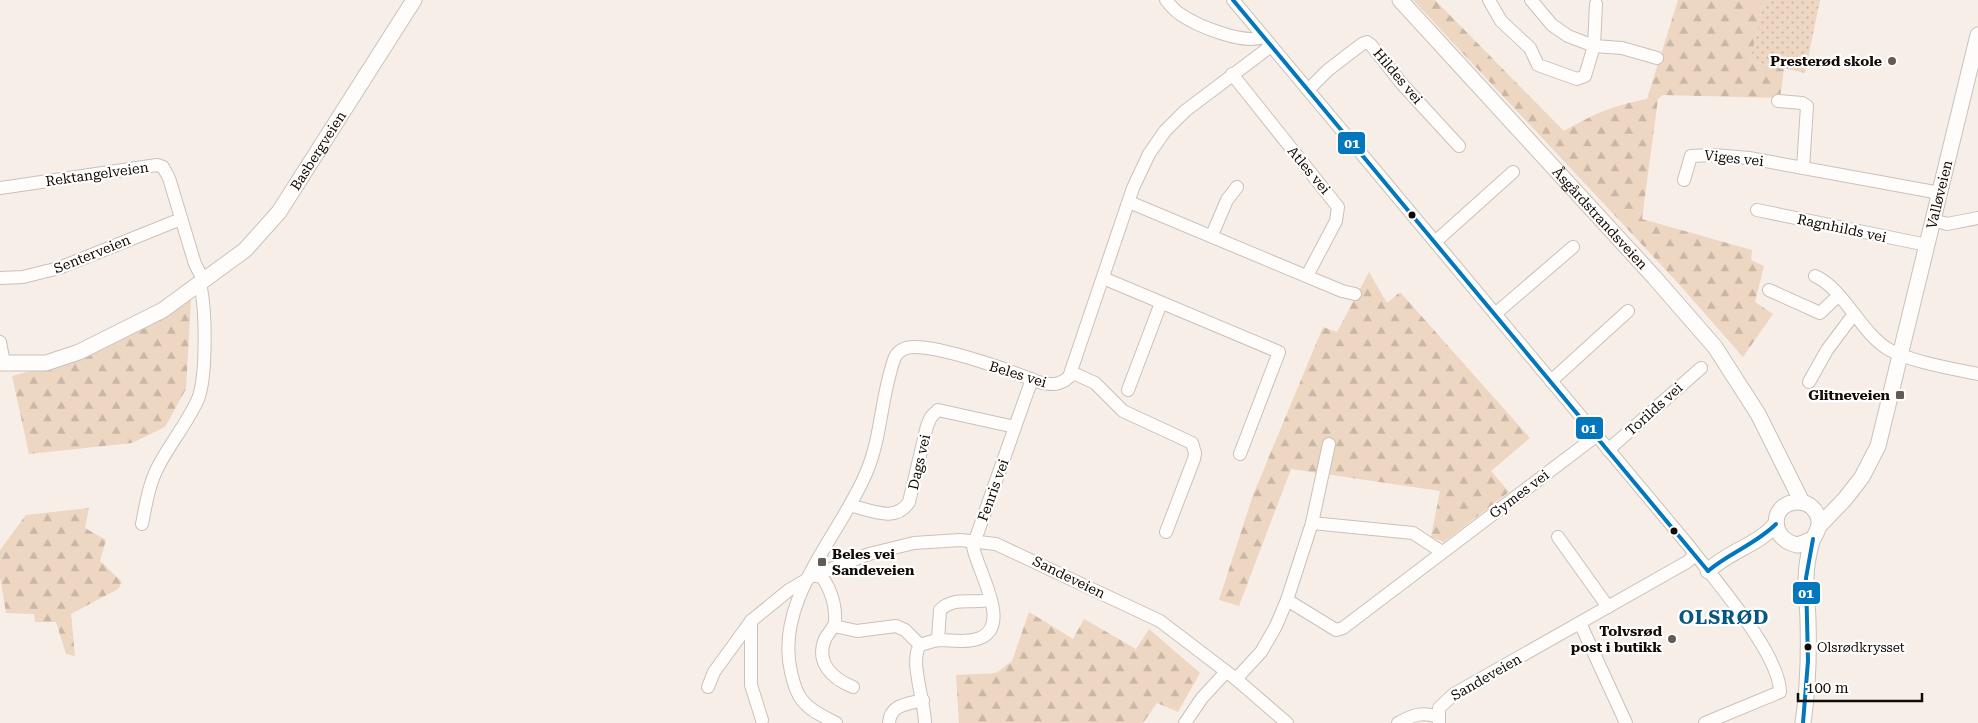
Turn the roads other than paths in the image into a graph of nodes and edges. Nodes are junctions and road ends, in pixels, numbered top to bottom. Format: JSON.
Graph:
{"nodes":[{"id":1,"x":414,"y":0,"type":"edge"},
{"id":2,"x":1166,"y":0,"type":"edge"},
{"id":3,"x":1233,"y":0,"type":"edge"},
{"id":4,"x":1400,"y":0,"type":"edge"},
{"id":5,"x":1489,"y":0,"type":"edge"},
{"id":6,"x":1531,"y":0,"type":"edge"},
{"id":7,"x":1596,"y":4,"type":"dead end"},
{"id":8,"x":1978,"y":35,"type":"edge"},
{"id":9,"x":1267,"y":42,"type":"junction"},
{"id":10,"x":1594,"y":46,"type":"junction"},
{"id":11,"x":1657,"y":58,"type":"dead end"},
{"id":12,"x":1232,"y":74,"type":"junction"},
{"id":13,"x":1308,"y":90,"type":"junction"},
{"id":14,"x":1778,"y":101,"type":"dead end"},
{"id":15,"x":1459,"y":146,"type":"dead end"},
{"id":16,"x":1803,"y":168,"type":"junction"},
{"id":17,"x":1513,"y":172,"type":"dead end"},
{"id":18,"x":1684,"y":180,"type":"dead end"},
{"id":19,"x":1237,"y":187,"type":"dead end"},
{"id":20,"x":0,"y":188,"type":"edge"},
{"id":21,"x":1940,"y":193,"type":"junction"},
{"id":22,"x":1129,"y":202,"type":"junction"},
{"id":23,"x":1757,"y":210,"type":"dead end"},
{"id":24,"x":1978,"y":218,"type":"edge"},
{"id":25,"x":181,"y":219,"type":"junction"},
{"id":26,"x":1933,"y":220,"type":"junction"},
{"id":27,"x":1212,"y":235,"type":"junction"},
{"id":28,"x":1435,"y":242,"type":"junction"},
{"id":29,"x":1927,"y":245,"type":"junction"},
{"id":30,"x":1573,"y":247,"type":"dead end"},
{"id":31,"x":1308,"y":274,"type":"junction"},
{"id":32,"x":1815,"y":276,"type":"dead end"},
{"id":33,"x":0,"y":278,"type":"edge"},
{"id":34,"x":1102,"y":278,"type":"junction"},
{"id":35,"x":202,"y":283,"type":"junction"},
{"id":36,"x":1769,"y":290,"type":"dead end"},
{"id":37,"x":1355,"y":294,"type":"dead end"},
{"id":38,"x":1838,"y":296,"type":"junction"},
{"id":39,"x":1162,"y":303,"type":"junction"},
{"id":40,"x":1628,"y":311,"type":"dead end"},
{"id":41,"x":1494,"y":314,"type":"junction"},
{"id":42,"x":1854,"y":314,"type":"junction"},
{"id":43,"x":0,"y":342,"type":"edge"},
{"id":44,"x":1902,"y":354,"type":"junction"},
{"id":45,"x":2,"y":363,"type":"edge"},
{"id":46,"x":1701,"y":368,"type":"dead end"},
{"id":47,"x":1071,"y":372,"type":"junction"},
{"id":48,"x":1978,"y":374,"type":"edge"},
{"id":49,"x":1032,"y":379,"type":"junction"},
{"id":50,"x":1551,"y":381,"type":"junction"},
{"id":51,"x":1809,"y":382,"type":"dead end"},
{"id":52,"x":1128,"y":390,"type":"dead end"},
{"id":53,"x":1014,"y":427,"type":"junction"},
{"id":54,"x":1596,"y":436,"type":"junction"},
{"id":55,"x":1329,"y":444,"type":"dead end"},
{"id":56,"x":1608,"y":450,"type":"junction"},
{"id":57,"x":1240,"y":454,"type":"dead end"},
{"id":58,"x":1777,"y":454,"type":"junction"},
{"id":59,"x":1859,"y":481,"type":"junction"},
{"id":60,"x":1806,"y":504,"type":"junction"},
{"id":61,"x":852,"y":506,"type":"junction"},
{"id":62,"x":1783,"y":508,"type":"junction"},
{"id":63,"x":1312,"y":523,"type":"junction"},
{"id":64,"x":142,"y":524,"type":"dead end"},
{"id":65,"x":1776,"y":524,"type":"junction"},
{"id":66,"x":1166,"y":532,"type":"dead end"},
{"id":67,"x":1816,"y":532,"type":"junction"},
{"id":68,"x":1558,"y":537,"type":"dead end"},
{"id":69,"x":975,"y":540,"type":"junction"},
{"id":70,"x":1787,"y":542,"type":"junction"},
{"id":71,"x":1442,"y":552,"type":"junction"},
{"id":72,"x":1695,"y":555,"type":"junction"},
{"id":73,"x":1708,"y":571,"type":"junction"},
{"id":74,"x":812,"y":576,"type":"junction"},
{"id":75,"x":1806,"y":578,"type":"junction"},
{"id":76,"x":1807,"y":597,"type":"junction"},
{"id":77,"x":990,"y":600,"type":"junction"},
{"id":78,"x":1287,"y":600,"type":"junction"},
{"id":79,"x":1608,"y":607,"type":"junction"},
{"id":80,"x":751,"y":621,"type":"junction"},
{"id":81,"x":1580,"y":623,"type":"junction"},
{"id":82,"x":834,"y":626,"type":"junction"},
{"id":83,"x":938,"y":640,"type":"junction"},
{"id":84,"x":920,"y":645,"type":"junction"},
{"id":85,"x":1231,"y":676,"type":"junction"},
{"id":86,"x":708,"y":687,"type":"dead end"},
{"id":87,"x":853,"y":687,"type":"dead end"},
{"id":88,"x":923,"y":700,"type":"junction"},
{"id":89,"x":1733,"y":711,"type":"junction"},
{"id":90,"x":762,"y":720,"type":"dead end"},
{"id":91,"x":1438,"y":720,"type":"edge"},
{"id":92,"x":836,"y":723,"type":"edge"},
{"id":93,"x":889,"y":723,"type":"edge"},
{"id":94,"x":926,"y":723,"type":"edge"},
{"id":95,"x":1186,"y":723,"type":"edge"},
{"id":96,"x":1287,"y":723,"type":"edge"},
{"id":97,"x":1398,"y":723,"type":"edge"},
{"id":98,"x":1626,"y":723,"type":"edge"},
{"id":99,"x":1705,"y":723,"type":"edge"},
{"id":100,"x":1738,"y":723,"type":"edge"},
{"id":101,"x":1803,"y":723,"type":"edge"}],
"edges":[{"from":1,"to":35,"type":"main road","name":"Basbergveien"},
{"from":2,"to":9,"type":"street"},
{"from":3,"to":9,"type":"street"},
{"from":4,"to":58,"type":"main road","name":"Åsgårdstrandsveien"},
{"from":5,"to":10,"type":"street"},
{"from":6,"to":10,"type":"street"},
{"from":7,"to":10,"type":"street"},
{"from":8,"to":21,"type":"main road","name":"Valløveien"},
{"from":9,"to":12,"type":"street"},
{"from":9,"to":13,"type":"street"},
{"from":10,"to":11,"type":"street"},
{"from":12,"to":22,"type":"street"},
{"from":12,"to":31,"type":"street","name":"Atles vei"},
{"from":13,"to":15,"type":"street","name":"Hildes vei"},
{"from":13,"to":28,"type":"street"},
{"from":14,"to":16,"type":"street"},
{"from":16,"to":18,"type":"street","name":"Viges vei"},
{"from":16,"to":21,"type":"street","name":"Viges vei"},
{"from":17,"to":28,"type":"street"},
{"from":19,"to":27,"type":"street"},
{"from":20,"to":25,"type":"street","name":"Rektangelveien"},
{"from":21,"to":26,"type":"main road","name":"Valløveien"},
{"from":22,"to":27,"type":"street"},
{"from":22,"to":34,"type":"street"},
{"from":23,"to":29,"type":"street","name":"Ragnhilds vei"},
{"from":24,"to":26,"type":"street"},
{"from":25,"to":33,"type":"street","name":"Senterveien"},
{"from":25,"to":35,"type":"street","name":"Rektangelveien"},
{"from":26,"to":29,"type":"main road","name":"Valløveien"},
{"from":27,"to":31,"type":"street"},
{"from":28,"to":41,"type":"street"},
{"from":29,"to":44,"type":"main road","name":"Valløveien"},
{"from":30,"to":41,"type":"street"},
{"from":31,"to":37,"type":"street"},
{"from":32,"to":38,"type":"street"},
{"from":34,"to":39,"type":"street"},
{"from":34,"to":47,"type":"street"},
{"from":35,"to":45,"type":"main road","name":"Basbergveien"},
{"from":35,"to":64,"type":"street"},
{"from":36,"to":38,"type":"street"},
{"from":38,"to":42,"type":"street"},
{"from":39,"to":52,"type":"street"},
{"from":39,"to":57,"type":"street"},
{"from":40,"to":50,"type":"street"},
{"from":41,"to":50,"type":"street"},
{"from":42,"to":44,"type":"street"},
{"from":42,"to":51,"type":"street"},
{"from":43,"to":45,"type":"street"},
{"from":44,"to":48,"type":"street"},
{"from":44,"to":59,"type":"main road","name":"Valløveien"},
{"from":46,"to":56,"type":"street","name":"Torilds vei"},
{"from":47,"to":49,"type":"street","name":"Beles vei"},
{"from":47,"to":66,"type":"street"},
{"from":49,"to":53,"type":"street","name":"Fenris vei"},
{"from":49,"to":61,"type":"street","name":"Beles vei"},
{"from":50,"to":54,"type":"street"},
{"from":53,"to":61,"type":"street","name":"Dags vei"},
{"from":53,"to":69,"type":"street","name":"Fenris vei"},
{"from":54,"to":56,"type":"street"},
{"from":54,"to":71,"type":"street","name":"Gymes vei"},
{"from":55,"to":63,"type":"street"},
{"from":56,"to":72,"type":"street"},
{"from":58,"to":60,"type":"main road","name":"Åsgårdstrandsveien"},
{"from":58,"to":62,"type":"main road","name":"Åsgårdstrandsveien"},
{"from":59,"to":60,"type":"main road"},
{"from":59,"to":67,"type":"main road","name":"Valløveien"},
{"from":59,"to":76,"type":"main road"},
{"from":60,"to":62,"type":"main road"},
{"from":60,"to":67,"type":"main road"},
{"from":61,"to":74,"type":"street","name":"Beles vei"},
{"from":62,"to":65,"type":"main road"},
{"from":63,"to":71,"type":"street"},
{"from":63,"to":78,"type":"street"},
{"from":65,"to":70,"type":"main road"},
{"from":65,"to":73,"type":"main road"},
{"from":67,"to":70,"type":"main road"},
{"from":67,"to":75,"type":"main road"},
{"from":68,"to":79,"type":"street"},
{"from":69,"to":74,"type":"street","name":"Sandeveien"},
{"from":69,"to":77,"type":"street","name":"Fenris vei"},
{"from":69,"to":85,"type":"street","name":"Sandeveien"},
{"from":70,"to":73,"type":"main road"},
{"from":70,"to":75,"type":"main road"},
{"from":71,"to":78,"type":"street","name":"Gymes vei"},
{"from":72,"to":73,"type":"street"},
{"from":72,"to":79,"type":"street","name":"Sandeveien"},
{"from":73,"to":89,"type":"street"},
{"from":74,"to":80,"type":"street","name":"Sandeveien"},
{"from":74,"to":82,"type":"street"},
{"from":74,"to":92,"type":"street","name":"Beles vei"},
{"from":75,"to":76,"type":"main road"},
{"from":76,"to":101,"type":"main road"},
{"from":77,"to":83,"type":"street"},
{"from":77,"to":83,"type":"street","name":"Fenris vei"},
{"from":78,"to":85,"type":"street"},
{"from":79,"to":81,"type":"street","name":"Sandeveien"},
{"from":80,"to":86,"type":"street","name":"Sandeveien"},
{"from":80,"to":90,"type":"street"},
{"from":81,"to":91,"type":"street","name":"Sandeveien"},
{"from":81,"to":98,"type":"street"},
{"from":82,"to":84,"type":"street"},
{"from":82,"to":87,"type":"street"},
{"from":83,"to":84,"type":"street","name":"Fenris vei"},
{"from":84,"to":88,"type":"street"},
{"from":85,"to":95,"type":"street"},
{"from":85,"to":96,"type":"street","name":"Sandeveien"},
{"from":88,"to":93,"type":"street"},
{"from":88,"to":94,"type":"street"},
{"from":89,"to":99,"type":"street"},
{"from":89,"to":100,"type":"street"},
{"from":91,"to":97,"type":"street","name":"Sandeveien"}]}
